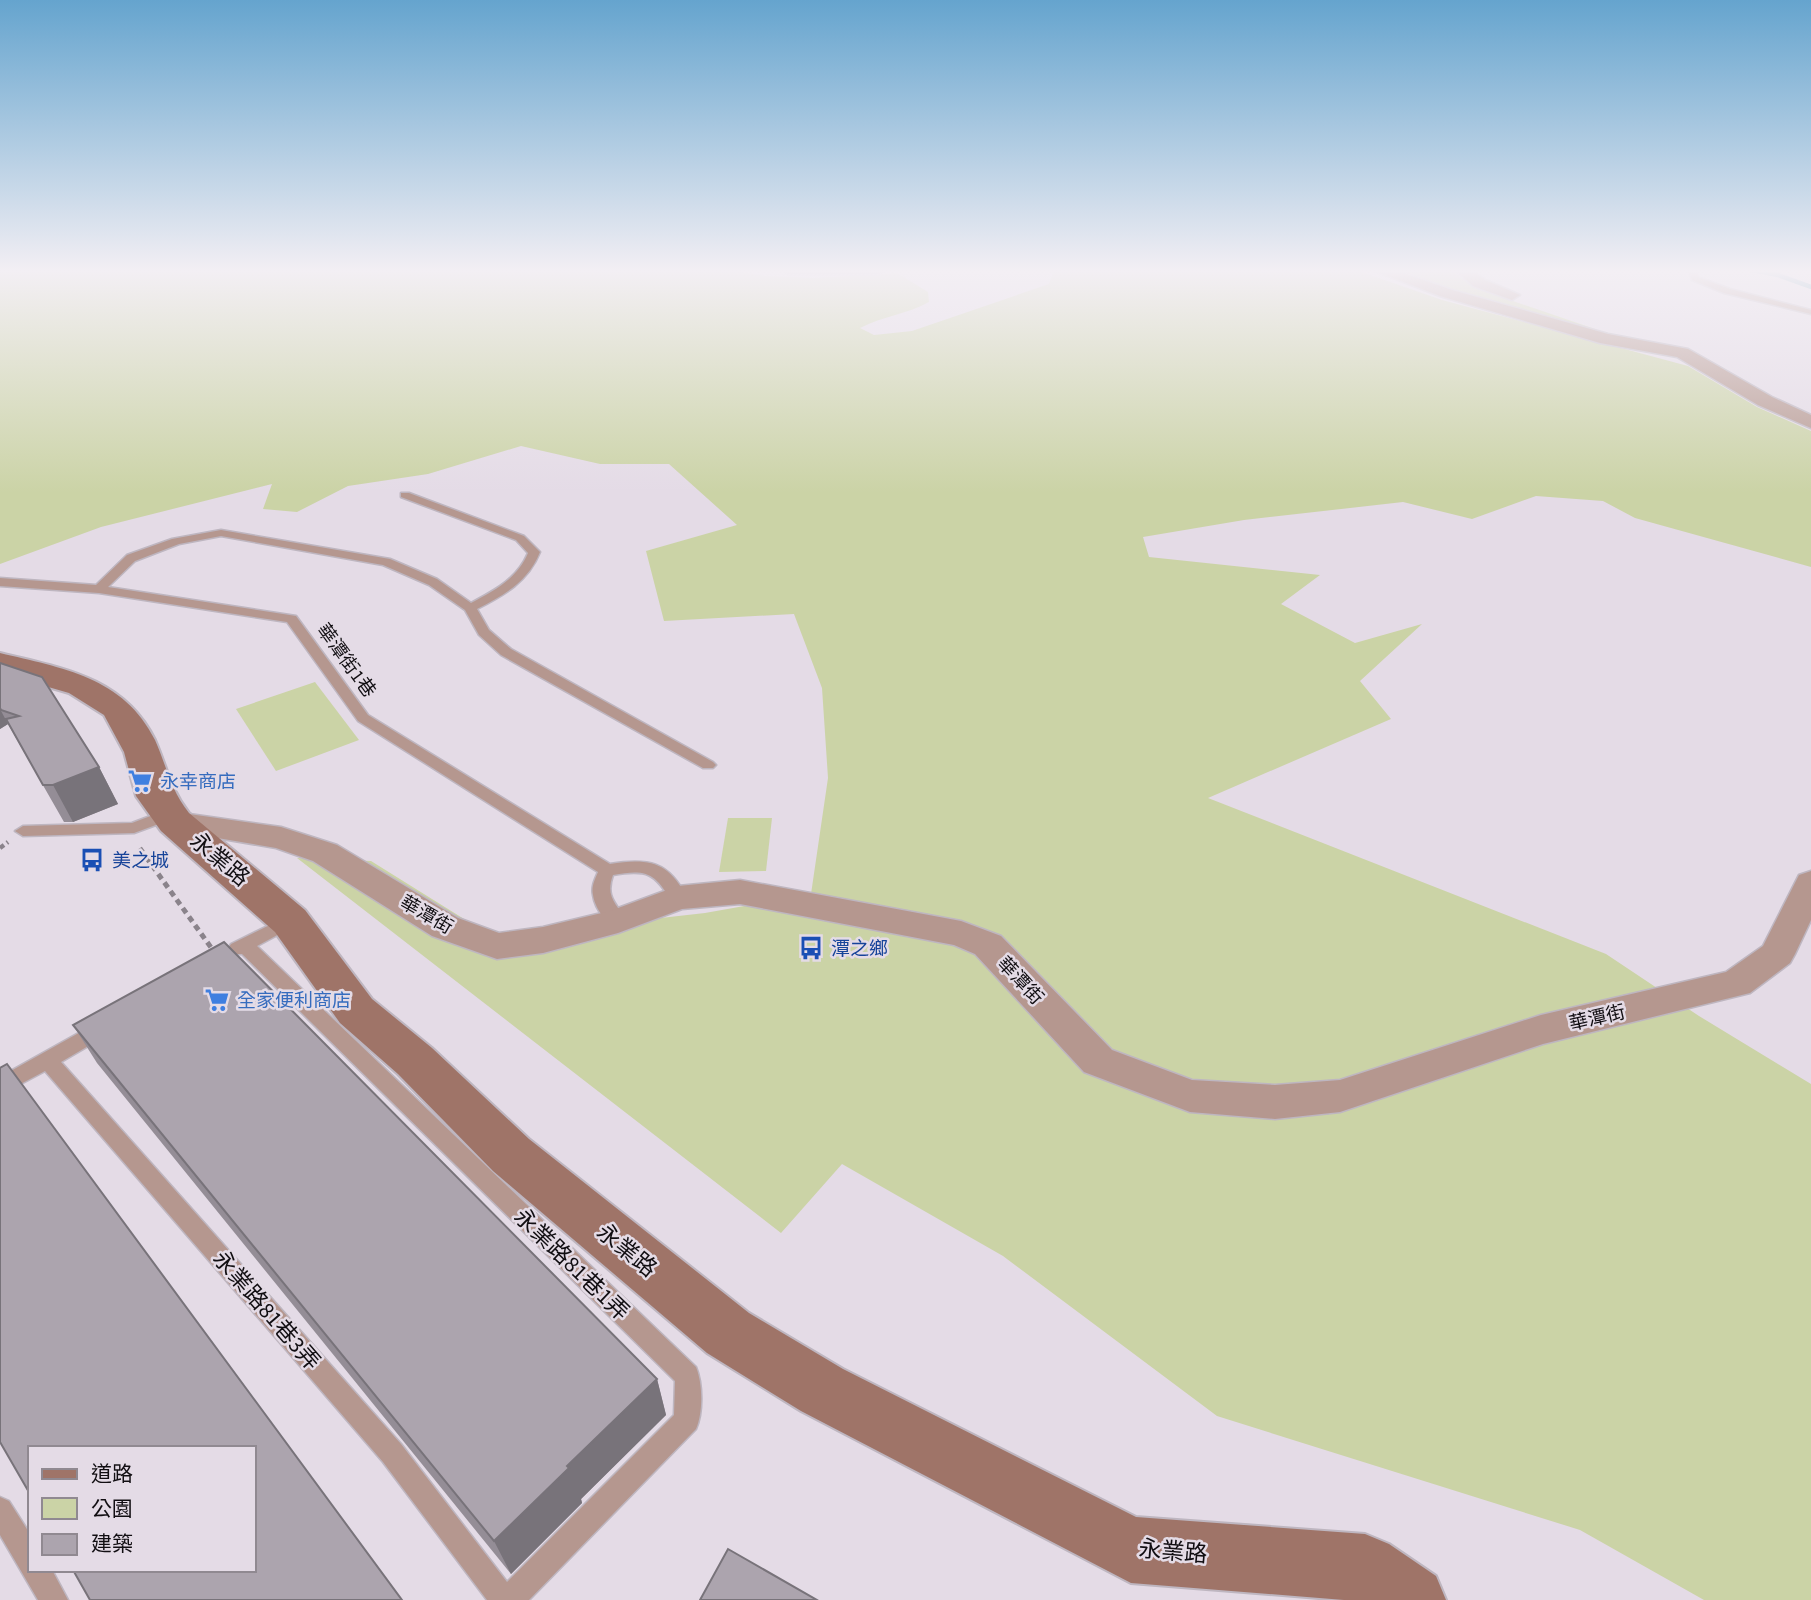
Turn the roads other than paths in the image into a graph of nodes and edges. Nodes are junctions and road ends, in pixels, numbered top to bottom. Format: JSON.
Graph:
{"nodes":[{"id":1,"x":1631,"y":344,"type":"edge"},
{"id":2,"x":1664,"y":344,"type":"edge"},
{"id":3,"x":1682,"y":353,"type":"junction"},
{"id":4,"x":1811,"y":422,"type":"edge"},
{"id":5,"x":405,"y":495,"type":"dead end"},
{"id":6,"x":0,"y":582,"type":"edge"},
{"id":7,"x":99,"y":589,"type":"junction"},
{"id":8,"x":470,"y":608,"type":"junction"},
{"id":9,"x":0,"y":663,"type":"edge"},
{"id":10,"x":708,"y":765,"type":"dead end"},
{"id":11,"x":161,"y":828,"type":"junction"},
{"id":12,"x":23,"y":831,"type":"dead end"},
{"id":13,"x":607,"y":870,"type":"junction"},
{"id":14,"x":1811,"y":883,"type":"edge"},
{"id":15,"x":678,"y":898,"type":"junction"},
{"id":16,"x":618,"y":920,"type":"junction"},
{"id":17,"x":267,"y":933,"type":"junction"},
{"id":18,"x":220,"y":959,"type":"edge"},
{"id":19,"x":120,"y":1018,"type":"edge"},
{"id":20,"x":47,"y":1059,"type":"junction"},
{"id":21,"x":0,"y":1087,"type":"edge"},
{"id":22,"x":0,"y":1510,"type":"edge"},
{"id":23,"x":28,"y":1557,"type":"edge"},
{"id":24,"x":37,"y":1572,"type":"edge"},
{"id":25,"x":54,"y":1600,"type":"edge"},
{"id":26,"x":503,"y":1600,"type":"edge"},
{"id":27,"x":509,"y":1600,"type":"edge"},
{"id":28,"x":1412,"y":1600,"type":"edge"}],
"edges":[{"from":1,"to":3,"type":"street"},
{"from":2,"to":3,"type":"street"},
{"from":3,"to":4,"type":"street"},
{"from":5,"to":8,"type":"lane"},
{"from":6,"to":7,"type":"lane","name":"華潭街1巷"},
{"from":7,"to":8,"type":"lane"},
{"from":7,"to":13,"type":"lane","name":"華潭街1巷"},
{"from":8,"to":10,"type":"lane"},
{"from":9,"to":11,"type":"street","name":"永業路"},
{"from":11,"to":12,"type":"lane"},
{"from":11,"to":16,"type":"street","name":"華潭街"},
{"from":11,"to":17,"type":"street","name":"永業路"},
{"from":13,"to":15,"type":"lane"},
{"from":13,"to":16,"type":"lane"},
{"from":14,"to":15,"type":"street","name":"華潭街"},
{"from":15,"to":16,"type":"street","name":"華潭街"},
{"from":17,"to":18,"type":"lane"},
{"from":17,"to":27,"type":"lane","name":"永業路81巷1弄"},
{"from":17,"to":28,"type":"street","name":"永業路"},
{"from":19,"to":20,"type":"lane"},
{"from":20,"to":21,"type":"lane"},
{"from":20,"to":26,"type":"lane","name":"永業路81巷3弄"},
{"from":22,"to":23,"type":"lane"},
{"from":24,"to":25,"type":"lane"}]}
